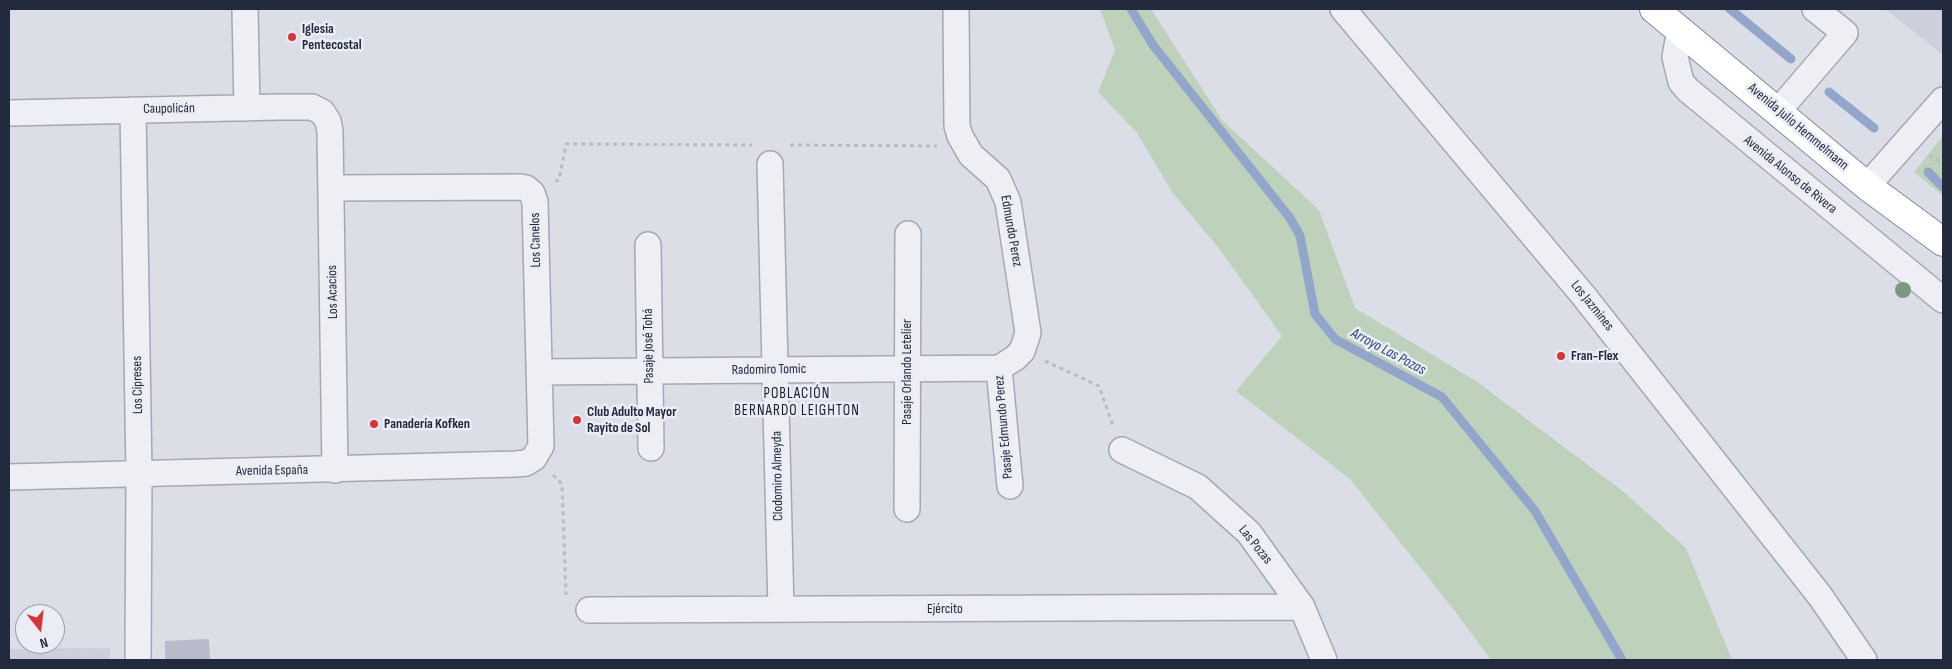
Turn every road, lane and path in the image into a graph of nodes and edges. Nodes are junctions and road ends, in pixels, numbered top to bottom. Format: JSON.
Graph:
{"nodes":[{"id":1,"x":245,"y":9,"type":"edge"},
{"id":2,"x":956,"y":9,"type":"edge"},
{"id":3,"x":1343,"y":9,"type":"edge"},
{"id":4,"x":1654,"y":9,"type":"edge"},
{"id":5,"x":1815,"y":9,"type":"edge"},
{"id":6,"x":1680,"y":29,"type":"junction"},
{"id":7,"x":1943,"y":100,"type":"edge"},
{"id":8,"x":247,"y":108,"type":"junction"},
{"id":9,"x":133,"y":110,"type":"junction"},
{"id":10,"x":1779,"y":110,"type":"junction"},
{"id":11,"x":9,"y":113,"type":"edge"},
{"id":12,"x":325,"y":116,"type":"joint"},
{"id":13,"x":753,"y":145,"type":"dead end"},
{"id":14,"x":965,"y":146,"type":"junction"},
{"id":15,"x":776,"y":154,"type":"joint"},
{"id":16,"x":1867,"y":186,"type":"junction"},
{"id":17,"x":332,"y":188,"type":"junction"},
{"id":18,"x":529,"y":190,"type":"junction"},
{"id":19,"x":908,"y":234,"type":"dead end"},
{"id":20,"x":1943,"y":242,"type":"edge"},
{"id":21,"x":648,"y":245,"type":"dead end"},
{"id":22,"x":1943,"y":300,"type":"edge"},
{"id":23,"x":1022,"y":351,"type":"junction"},
{"id":24,"x":999,"y":368,"type":"junction"},
{"id":25,"x":907,"y":369,"type":"junction"},
{"id":26,"x":776,"y":370,"type":"junction"},
{"id":27,"x":649,"y":371,"type":"junction"},
{"id":28,"x":539,"y":372,"type":"junction"},
{"id":29,"x":651,"y":448,"type":"dead end"},
{"id":30,"x":1122,"y":450,"type":"joint"},
{"id":31,"x":534,"y":458,"type":"junction"},
{"id":32,"x":335,"y":470,"type":"junction"},
{"id":33,"x":139,"y":474,"type":"junction"},
{"id":34,"x":9,"y":477,"type":"edge"},
{"id":35,"x":1010,"y":486,"type":"dead end"},
{"id":36,"x":907,"y":509,"type":"dead end"},
{"id":37,"x":1302,"y":607,"type":"junction"},
{"id":38,"x":782,"y":609,"type":"junction"},
{"id":39,"x":589,"y":610,"type":"joint"},
{"id":40,"x":138,"y":660,"type":"edge"},
{"id":41,"x":1324,"y":660,"type":"edge"},
{"id":42,"x":1864,"y":660,"type":"edge"}],
"edges":[{"from":1,"to":8,"type":"street"},
{"from":2,"to":14,"type":"street","name":"Edmundo Perez"},
{"from":3,"to":42,"type":"street","name":"Los Jazmines"},
{"from":4,"to":6,"type":"highway","name":"Avenida Julio Hemmelmann"},
{"from":5,"to":10,"type":"street"},
{"from":6,"to":10,"type":"highway","name":"Avenida Julio Hemmelmann"},
{"from":6,"to":22,"type":"street","name":"Avenida Alonso de Rivera"},
{"from":7,"to":16,"type":"street"},
{"from":8,"to":9,"type":"street","name":"Caupolicán"},
{"from":8,"to":12,"type":"street","name":"Caupolicán"},
{"from":9,"to":11,"type":"street","name":"Caupolicán"},
{"from":9,"to":33,"type":"street","name":"Los Cipreses"},
{"from":10,"to":16,"type":"highway","name":"Avenida Julio Hemmelmann"},
{"from":12,"to":17,"type":"street","name":"Los Acacios"},
{"from":13,"to":18,"type":"path"},
{"from":14,"to":15,"type":"path"},
{"from":14,"to":23,"type":"street","name":"Edmundo Perez"},
{"from":15,"to":26,"type":"street","name":"Clodomiro Almeyda"},
{"from":16,"to":20,"type":"highway","name":"Avenida Julio Hemmelmann"},
{"from":17,"to":18,"type":"street"},
{"from":17,"to":32,"type":"street","name":"Los Acacios"},
{"from":18,"to":28,"type":"street","name":"Los Canelos"},
{"from":19,"to":25,"type":"street","name":"Pasaje Orlando Letelier"},
{"from":21,"to":27,"type":"street","name":"Pasaje José Tohá"},
{"from":23,"to":24,"type":"street"},
{"from":23,"to":30,"type":"path"},
{"from":24,"to":25,"type":"street","name":"Radomiro Tomic"},
{"from":24,"to":35,"type":"street","name":"Pasaje Edmundo Perez"},
{"from":25,"to":26,"type":"street","name":"Radomiro Tomic"},
{"from":25,"to":36,"type":"street","name":"Pasaje Orlando Letelier"},
{"from":26,"to":27,"type":"street","name":"Radomiro Tomic"},
{"from":26,"to":38,"type":"street","name":"Clodomiro Almeyda"},
{"from":27,"to":28,"type":"street","name":"Radomiro Tomic"},
{"from":27,"to":29,"type":"street","name":"Pasaje José Tohá"},
{"from":28,"to":31,"type":"street","name":"Los Canelos"},
{"from":30,"to":37,"type":"street","name":"Las Pozas"},
{"from":31,"to":32,"type":"street","name":"Avenida España"},
{"from":31,"to":39,"type":"path"},
{"from":32,"to":33,"type":"street","name":"Avenida España"},
{"from":33,"to":34,"type":"street","name":"Avenida España"},
{"from":33,"to":40,"type":"street","name":"Los Cipreses"},
{"from":37,"to":38,"type":"street","name":"Ejército"},
{"from":37,"to":41,"type":"street","name":"Las Pozas"},
{"from":38,"to":39,"type":"street","name":"Ejército"}]}
